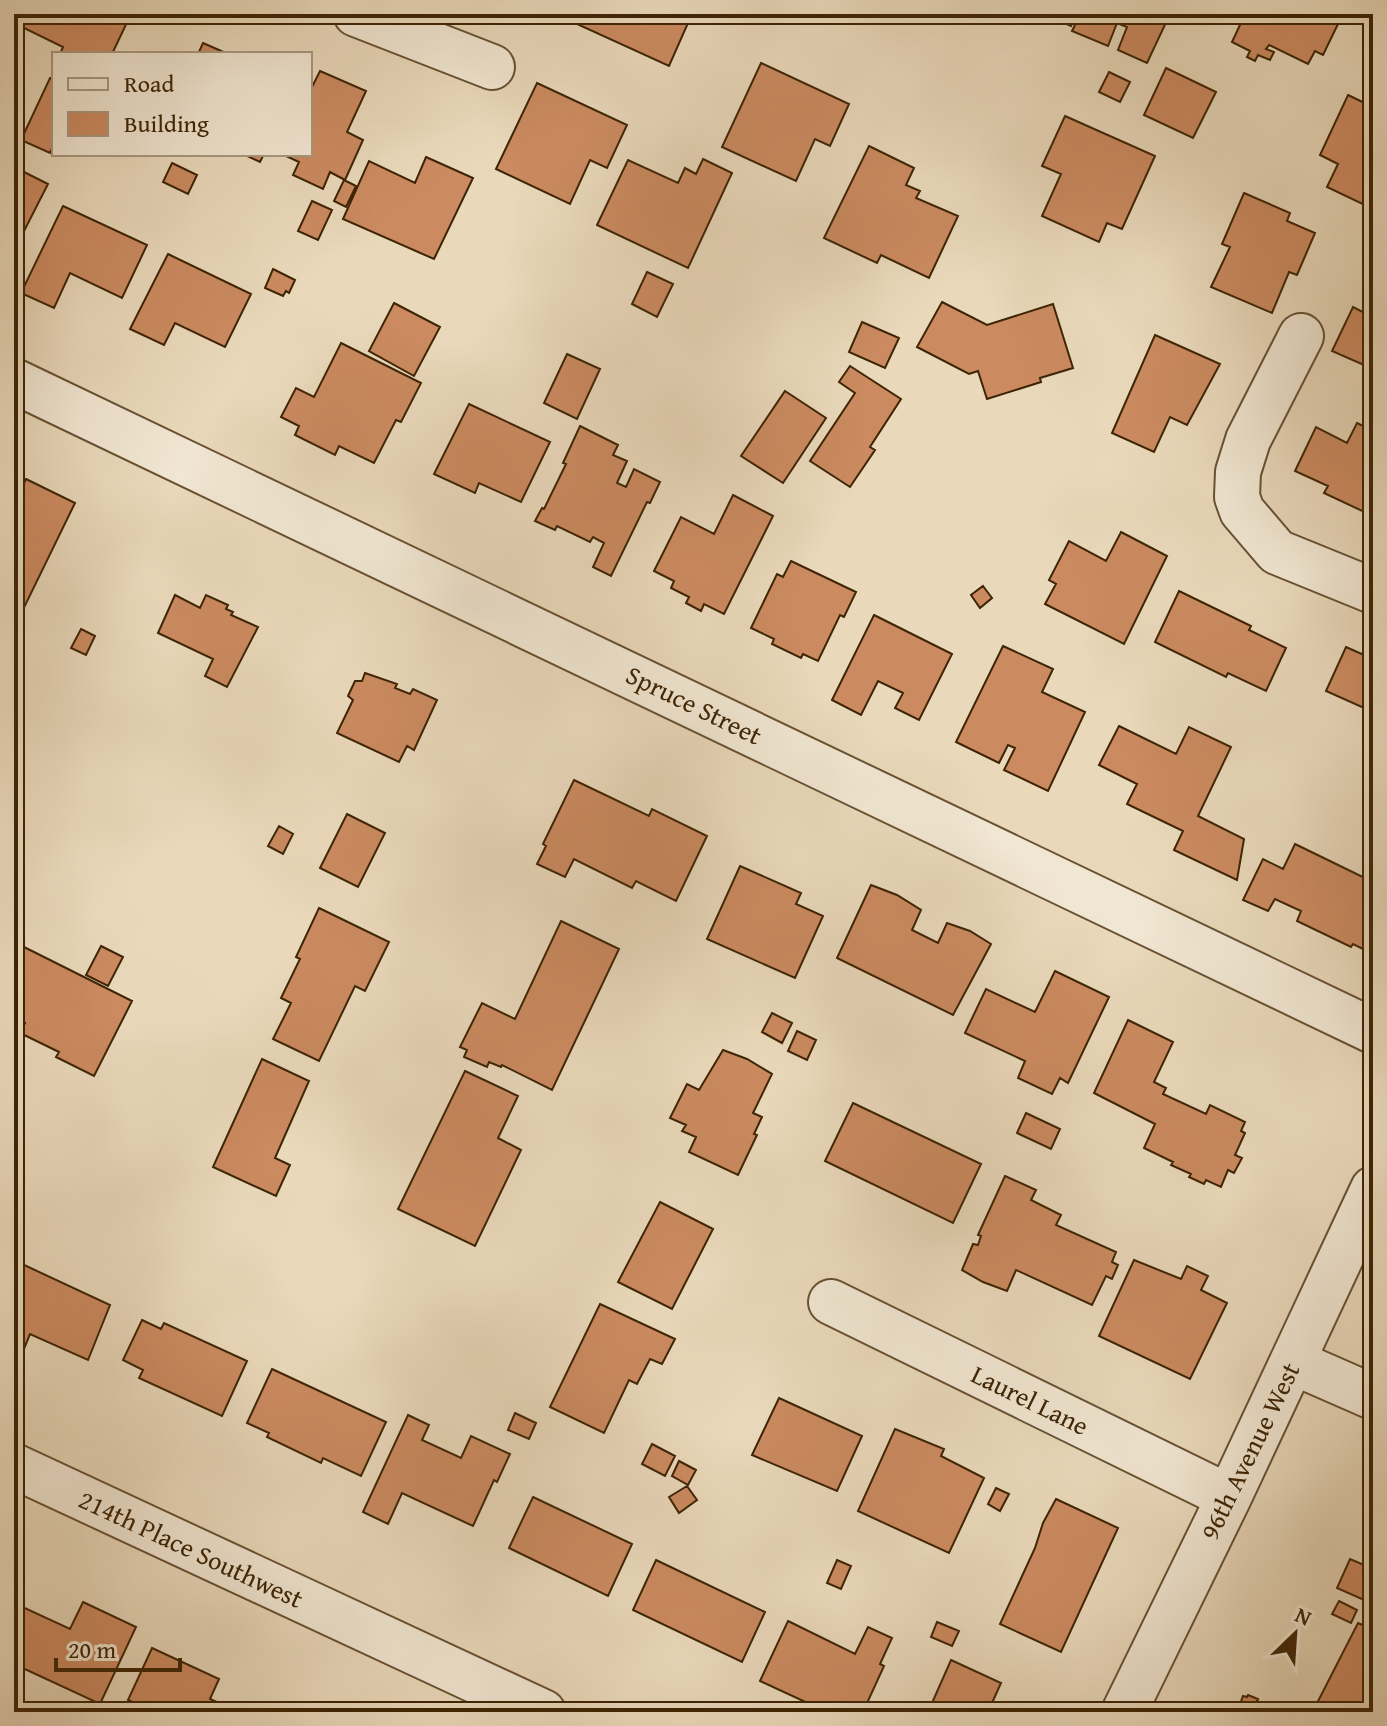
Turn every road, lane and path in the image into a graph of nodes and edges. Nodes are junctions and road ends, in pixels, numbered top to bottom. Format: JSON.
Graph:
{"nodes":[{"id":1,"x":356,"y":14,"type":"edge"},
{"id":2,"x":492,"y":67,"type":"dead end"},
{"id":3,"x":1301,"y":336,"type":"dead end"},
{"id":4,"x":14,"y":381,"type":"edge"},
{"id":5,"x":1373,"y":591,"type":"edge"},
{"id":6,"x":1373,"y":1031,"type":"edge"},
{"id":7,"x":1373,"y":1189,"type":"edge"},
{"id":8,"x":831,"y":1302,"type":"dead end"},
{"id":9,"x":1293,"y":1362,"type":"junction"},
{"id":10,"x":1373,"y":1397,"type":"edge"},
{"id":11,"x":14,"y":1466,"type":"edge"},
{"id":12,"x":1229,"y":1497,"type":"junction"},
{"id":13,"x":543,"y":1712,"type":"edge"},
{"id":14,"x":1124,"y":1712,"type":"edge"}],
"edges":[{"from":1,"to":2,"type":"street"},
{"from":3,"to":5,"type":"street"},
{"from":4,"to":6,"type":"street","name":"Spruce Street"},
{"from":7,"to":9,"type":"street","name":"96th Avenue West"},
{"from":8,"to":12,"type":"street","name":"Laurel Lane"},
{"from":9,"to":10,"type":"street"},
{"from":9,"to":12,"type":"street","name":"96th Avenue West"},
{"from":11,"to":13,"type":"street","name":"214th Place Southwest"},
{"from":12,"to":14,"type":"street","name":"96th Avenue West"}]}
